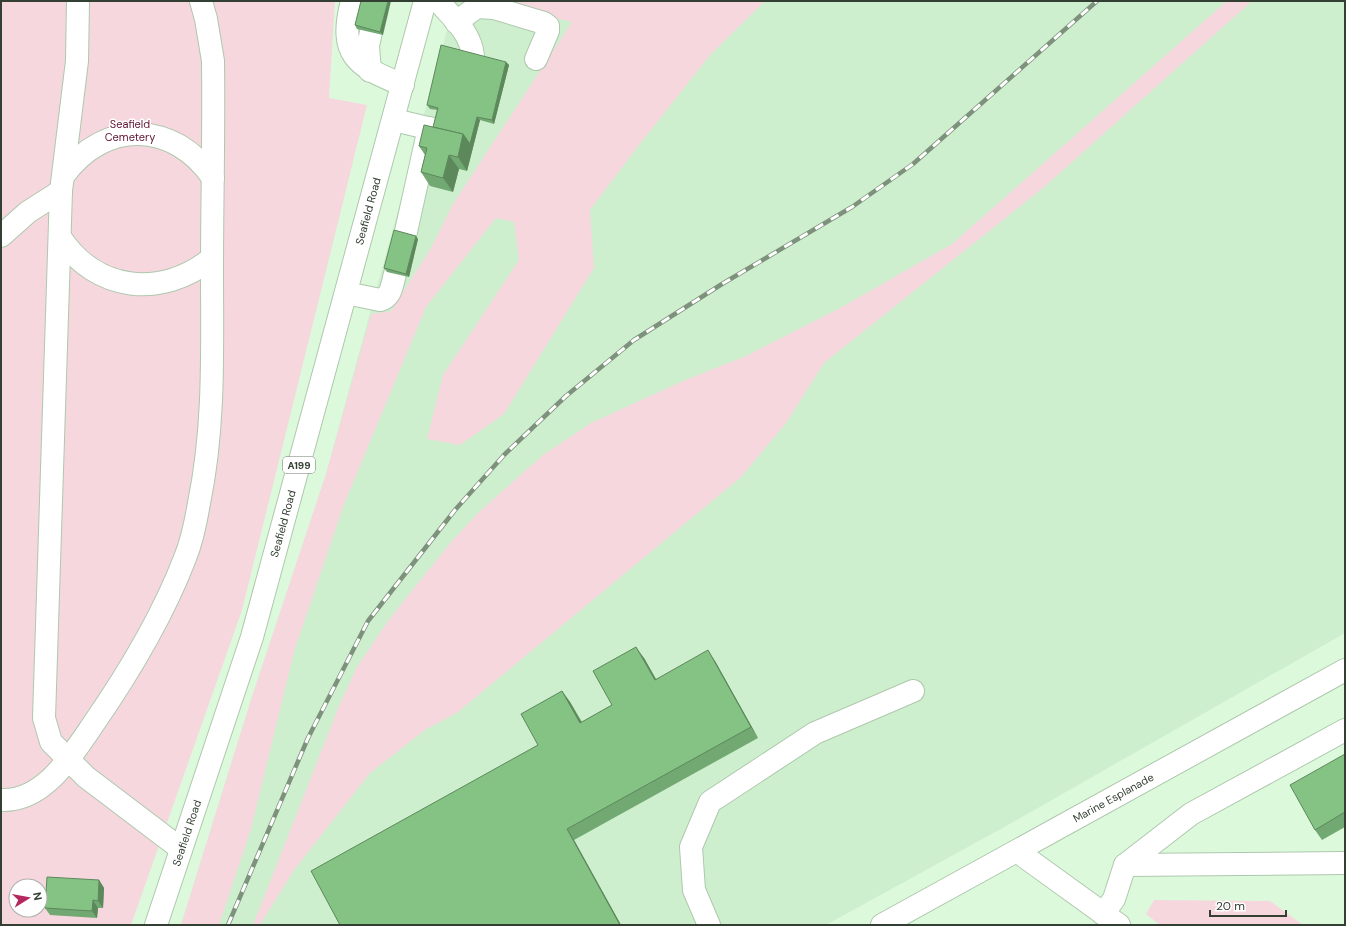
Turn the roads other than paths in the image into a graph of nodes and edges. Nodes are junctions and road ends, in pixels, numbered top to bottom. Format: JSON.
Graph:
{"nodes":[{"id":1,"x":78,"y":1,"type":"edge"},
{"id":2,"x":201,"y":1,"type":"edge"},
{"id":3,"x":352,"y":1,"type":"edge"},
{"id":4,"x":425,"y":1,"type":"edge"},
{"id":5,"x":438,"y":1,"type":"edge"},
{"id":6,"x":456,"y":22,"type":"junction"},
{"id":7,"x":372,"y":32,"type":"edge"},
{"id":8,"x":473,"y":56,"type":"edge"},
{"id":9,"x":536,"y":59,"type":"dead end"},
{"id":10,"x":370,"y":71,"type":"junction"},
{"id":11,"x":403,"y":85,"type":"junction"},
{"id":12,"x":394,"y":120,"type":"junction"},
{"id":13,"x":213,"y":178,"type":"junction"},
{"id":14,"x":63,"y":183,"type":"junction"},
{"id":15,"x":1,"y":236,"type":"edge"},
{"id":16,"x":404,"y":236,"type":"edge"},
{"id":17,"x":60,"y":237,"type":"junction"},
{"id":18,"x":212,"y":258,"type":"junction"},
{"id":19,"x":396,"y":274,"type":"edge"},
{"id":20,"x":346,"y":293,"type":"junction"},
{"id":21,"x":1345,"y":670,"type":"edge"},
{"id":22,"x":913,"y":691,"type":"dead end"},
{"id":23,"x":1345,"y":730,"type":"edge"},
{"id":24,"x":68,"y":759,"type":"junction"},
{"id":25,"x":1,"y":800,"type":"edge"},
{"id":26,"x":181,"y":849,"type":"junction"},
{"id":27,"x":1018,"y":852,"type":"junction"},
{"id":28,"x":1345,"y":863,"type":"edge"},
{"id":29,"x":1125,"y":866,"type":"junction"},
{"id":30,"x":1111,"y":919,"type":"edge"},
{"id":31,"x":156,"y":925,"type":"edge"},
{"id":32,"x":709,"y":925,"type":"edge"},
{"id":33,"x":882,"y":925,"type":"edge"}],
"edges":[{"from":1,"to":14,"type":"main road"},
{"from":2,"to":13,"type":"main road"},
{"from":3,"to":10,"type":"main road"},
{"from":4,"to":11,"type":"main road","name":"Seafield Road","number":"A199"},
{"from":5,"to":6,"type":"main road"},
{"from":6,"to":8,"type":"main road"},
{"from":6,"to":9,"type":"main road"},
{"from":7,"to":10,"type":"main road"},
{"from":10,"to":11,"type":"main road"},
{"from":11,"to":12,"type":"main road","name":"Seafield Road","number":"A199"},
{"from":12,"to":16,"type":"main road"},
{"from":12,"to":20,"type":"main road","name":"Seafield Road","number":"A199"},
{"from":13,"to":14,"type":"main road"},
{"from":13,"to":18,"type":"main road"},
{"from":14,"to":15,"type":"main road"},
{"from":14,"to":17,"type":"main road"},
{"from":17,"to":18,"type":"main road"},
{"from":17,"to":24,"type":"main road"},
{"from":18,"to":24,"type":"main road"},
{"from":19,"to":20,"type":"main road"},
{"from":20,"to":26,"type":"main road","name":"Seafield Road","number":"A199"},
{"from":21,"to":27,"type":"main road","name":"Marine Esplanade"},
{"from":22,"to":32,"type":"main road"},
{"from":23,"to":29,"type":"main road"},
{"from":24,"to":25,"type":"main road"},
{"from":24,"to":26,"type":"main road"},
{"from":26,"to":31,"type":"main road","name":"Seafield Road","number":"A199"},
{"from":27,"to":30,"type":"main road"},
{"from":27,"to":33,"type":"main road","name":"Marine Esplanade"},
{"from":28,"to":29,"type":"main road"},
{"from":29,"to":30,"type":"main road"}]}
